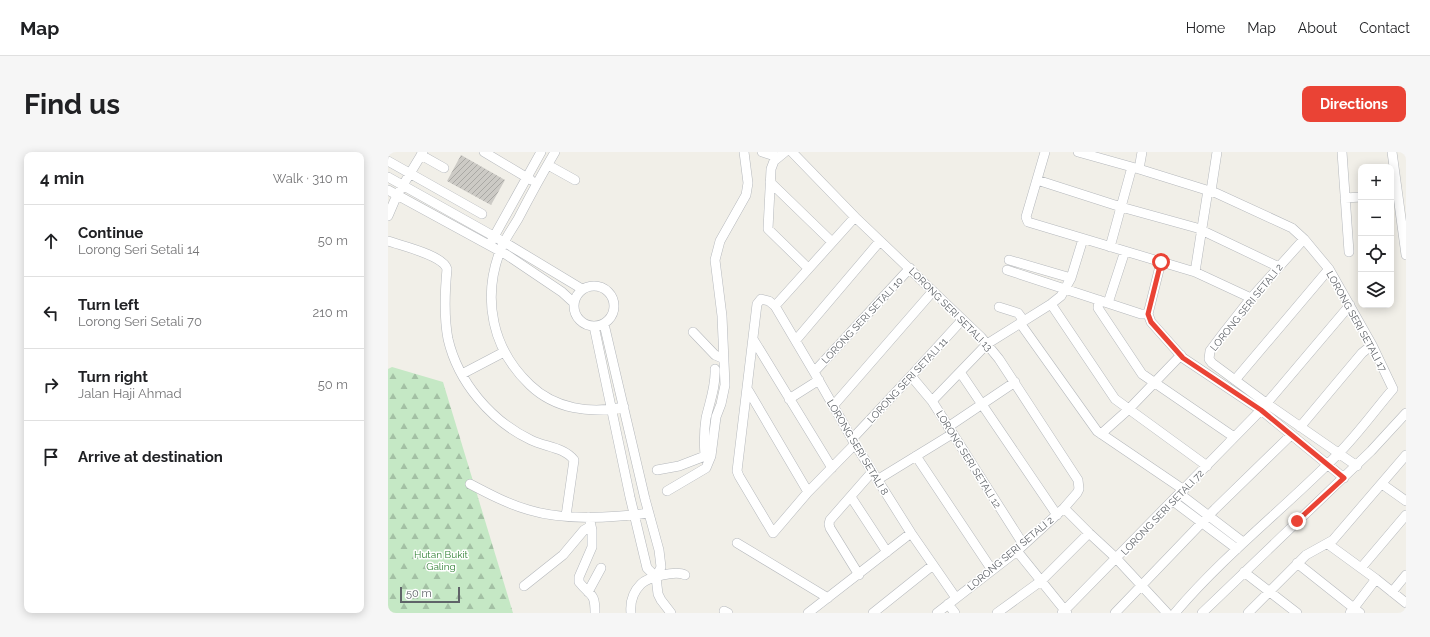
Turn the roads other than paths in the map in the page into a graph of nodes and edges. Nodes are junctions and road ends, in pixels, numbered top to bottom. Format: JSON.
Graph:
{"nodes":[{"id":1,"x":484,"y":152,"type":"edge"},
{"id":2,"x":541,"y":152,"type":"edge"},
{"id":3,"x":555,"y":152,"type":"edge"},
{"id":4,"x":744,"y":152,"type":"edge"},
{"id":5,"x":762,"y":152,"type":"edge"},
{"id":6,"x":792,"y":152,"type":"edge"},
{"id":7,"x":1045,"y":152,"type":"edge"},
{"id":8,"x":1078,"y":152,"type":"edge"},
{"id":9,"x":1142,"y":152,"type":"edge"},
{"id":10,"x":1217,"y":152,"type":"edge"},
{"id":11,"x":1342,"y":152,"type":"edge"},
{"id":12,"x":1392,"y":152,"type":"edge"},
{"id":13,"x":422,"y":153,"type":"edge"},
{"id":14,"x":782,"y":154,"type":"edge"},
{"id":15,"x":388,"y":161,"type":"edge"},
{"id":16,"x":1393,"y":164,"type":"edge"},
{"id":17,"x":548,"y":165,"type":"junction"},
{"id":18,"x":444,"y":168,"type":"dead end"},
{"id":19,"x":1136,"y":168,"type":"junction"},
{"id":20,"x":410,"y":173,"type":"junction"},
{"id":21,"x":388,"y":177,"type":"edge"},
{"id":22,"x":527,"y":178,"type":"junction"},
{"id":23,"x":575,"y":180,"type":"dead end"},
{"id":24,"x":1037,"y":180,"type":"junction"},
{"id":25,"x":770,"y":182,"type":"junction"},
{"id":26,"x":537,"y":184,"type":"junction"},
{"id":27,"x":403,"y":185,"type":"junction"},
{"id":28,"x":388,"y":190,"type":"edge"},
{"id":29,"x":1210,"y":191,"type":"junction"},
{"id":30,"x":397,"y":195,"type":"junction"},
{"id":31,"x":1394,"y":195,"type":"edge"},
{"id":32,"x":1358,"y":197,"type":"edge"},
{"id":33,"x":1346,"y":198,"type":"junction"},
{"id":34,"x":1121,"y":207,"type":"junction"},
{"id":35,"x":482,"y":214,"type":"dead end"},
{"id":36,"x":388,"y":216,"type":"edge"},
{"id":37,"x":855,"y":217,"type":"junction"},
{"id":38,"x":1202,"y":230,"type":"junction"},
{"id":39,"x":1083,"y":239,"type":"junction"},
{"id":40,"x":1304,"y":239,"type":"junction"},
{"id":41,"x":492,"y":241,"type":"junction"},
{"id":42,"x":880,"y":241,"type":"junction"},
{"id":43,"x":388,"y":242,"type":"edge"},
{"id":44,"x":504,"y":242,"type":"junction"},
{"id":45,"x":832,"y":242,"type":"junction"},
{"id":46,"x":1110,"y":247,"type":"junction"},
{"id":47,"x":500,"y":251,"type":"junction"},
{"id":48,"x":1125,"y":251,"type":"junction"},
{"id":49,"x":1349,"y":252,"type":"dead end"},
{"id":50,"x":1406,"y":255,"type":"edge"},
{"id":51,"x":1009,"y":260,"type":"dead end"},
{"id":52,"x":1161,"y":262,"type":"junction"},
{"id":53,"x":1279,"y":266,"type":"junction"},
{"id":54,"x":808,"y":268,"type":"junction"},
{"id":55,"x":910,"y":268,"type":"junction"},
{"id":56,"x":1329,"y":269,"type":"junction"},
{"id":57,"x":1007,"y":270,"type":"dead end"},
{"id":58,"x":1195,"y":272,"type":"junction"},
{"id":59,"x":1070,"y":278,"type":"junction"},
{"id":60,"x":582,"y":289,"type":"junction"},
{"id":61,"x":1065,"y":289,"type":"junction"},
{"id":62,"x":933,"y":291,"type":"junction"},
{"id":63,"x":1251,"y":298,"type":"junction"},
{"id":64,"x":1104,"y":301,"type":"junction"},
{"id":65,"x":574,"y":303,"type":"junction"},
{"id":66,"x":1051,"y":304,"type":"junction"},
{"id":67,"x":1350,"y":305,"type":"junction"},
{"id":68,"x":775,"y":306,"type":"junction"},
{"id":69,"x":999,"y":307,"type":"dead end"},
{"id":70,"x":1148,"y":314,"type":"junction"},
{"id":71,"x":962,"y":320,"type":"junction"},
{"id":72,"x":1022,"y":322,"type":"junction"},
{"id":73,"x":604,"y":324,"type":"junction"},
{"id":74,"x":594,"y":326,"type":"junction"},
{"id":75,"x":693,"y":332,"type":"dead end"},
{"id":76,"x":753,"y":339,"type":"junction"},
{"id":77,"x":796,"y":340,"type":"junction"},
{"id":78,"x":987,"y":344,"type":"junction"},
{"id":79,"x":1372,"y":345,"type":"junction"},
{"id":80,"x":504,"y":352,"type":"junction"},
{"id":81,"x":1181,"y":355,"type":"junction"},
{"id":82,"x":722,"y":358,"type":"junction"},
{"id":83,"x":715,"y":369,"type":"dead end"},
{"id":84,"x":960,"y":372,"type":"junction"},
{"id":85,"x":462,"y":374,"type":"junction"},
{"id":86,"x":817,"y":376,"type":"junction"},
{"id":87,"x":911,"y":376,"type":"junction"},
{"id":88,"x":1235,"y":380,"type":"junction"},
{"id":89,"x":1015,"y":382,"type":"junction"},
{"id":90,"x":1154,"y":383,"type":"junction"},
{"id":91,"x":748,"y":390,"type":"junction"},
{"id":92,"x":789,"y":399,"type":"junction"},
{"id":93,"x":932,"y":401,"type":"junction"},
{"id":94,"x":982,"y":404,"type":"junction"},
{"id":95,"x":833,"y":406,"type":"junction"},
{"id":96,"x":1264,"y":406,"type":"junction"},
{"id":97,"x":624,"y":407,"type":"junction"},
{"id":98,"x":1129,"y":409,"type":"junction"},
{"id":99,"x":612,"y":410,"type":"junction"},
{"id":100,"x":1406,"y":413,"type":"edge"},
{"id":101,"x":1300,"y":427,"type":"junction"},
{"id":102,"x":950,"y":430,"type":"junction"},
{"id":103,"x":1101,"y":434,"type":"junction"},
{"id":104,"x":1290,"y":435,"type":"junction"},
{"id":105,"x":1234,"y":437,"type":"junction"},
{"id":106,"x":853,"y":442,"type":"junction"},
{"id":107,"x":1338,"y":453,"type":"junction"},
{"id":108,"x":1406,"y":455,"type":"edge"},
{"id":109,"x":708,"y":456,"type":"junction"},
{"id":110,"x":916,"y":456,"type":"junction"},
{"id":111,"x":1328,"y":464,"type":"junction"},
{"id":112,"x":1207,"y":466,"type":"junction"},
{"id":113,"x":1357,"y":466,"type":"junction"},
{"id":114,"x":832,"y":468,"type":"junction"},
{"id":115,"x":657,"y":470,"type":"dead end"},
{"id":116,"x":874,"y":476,"type":"junction"},
{"id":117,"x":1344,"y":478,"type":"junction"},
{"id":118,"x":470,"y":484,"type":"dead end"},
{"id":119,"x":1382,"y":484,"type":"junction"},
{"id":120,"x":1079,"y":489,"type":"joint"},
{"id":121,"x":667,"y":491,"type":"dead end"},
{"id":122,"x":808,"y":492,"type":"junction"},
{"id":123,"x":1182,"y":492,"type":"junction"},
{"id":124,"x":850,"y":497,"type":"junction"},
{"id":125,"x":1173,"y":501,"type":"junction"},
{"id":126,"x":1406,"y":501,"type":"edge"},
{"id":127,"x":1064,"y":508,"type":"junction"},
{"id":128,"x":649,"y":513,"type":"junction"},
{"id":129,"x":1057,"y":514,"type":"junction"},
{"id":130,"x":634,"y":515,"type":"junction"},
{"id":131,"x":1406,"y":515,"type":"edge"},
{"id":132,"x":566,"y":516,"type":"junction"},
{"id":133,"x":1206,"y":520,"type":"junction"},
{"id":134,"x":590,"y":521,"type":"junction"},
{"id":135,"x":1089,"y":533,"type":"junction"},
{"id":136,"x":911,"y":534,"type":"junction"},
{"id":137,"x":737,"y":542,"type":"dead end"},
{"id":138,"x":1328,"y":544,"type":"junction"},
{"id":139,"x":1240,"y":546,"type":"junction"},
{"id":140,"x":1020,"y":547,"type":"junction"},
{"id":141,"x":887,"y":552,"type":"junction"},
{"id":142,"x":1116,"y":558,"type":"junction"},
{"id":143,"x":1297,"y":563,"type":"junction"},
{"id":144,"x":933,"y":565,"type":"junction"},
{"id":145,"x":601,"y":568,"type":"dead end"},
{"id":146,"x":1361,"y":568,"type":"junction"},
{"id":147,"x":992,"y":570,"type":"junction"},
{"id":148,"x":1244,"y":572,"type":"junction"},
{"id":149,"x":685,"y":575,"type":"dead end"},
{"id":150,"x":859,"y":575,"type":"junction"},
{"id":151,"x":1406,"y":575,"type":"edge"},
{"id":152,"x":656,"y":577,"type":"junction"},
{"id":153,"x":1376,"y":579,"type":"junction"},
{"id":154,"x":1041,"y":581,"type":"junction"},
{"id":155,"x":524,"y":586,"type":"dead end"},
{"id":156,"x":1142,"y":586,"type":"junction"},
{"id":157,"x":588,"y":592,"type":"junction"},
{"id":158,"x":1268,"y":592,"type":"junction"},
{"id":159,"x":1392,"y":592,"type":"junction"},
{"id":160,"x":828,"y":598,"type":"junction"},
{"id":161,"x":956,"y":598,"type":"junction"},
{"id":162,"x":1406,"y":603,"type":"edge"},
{"id":163,"x":948,"y":604,"type":"junction"},
{"id":164,"x":1354,"y":611,"type":"edge"},
{"id":165,"x":1065,"y":612,"type":"edge"},
{"id":166,"x":595,"y":613,"type":"edge"},
{"id":167,"x":631,"y":613,"type":"edge"},
{"id":168,"x":671,"y":613,"type":"edge"},
{"id":169,"x":808,"y":613,"type":"edge"},
{"id":170,"x":873,"y":613,"type":"edge"},
{"id":171,"x":937,"y":613,"type":"edge"},
{"id":172,"x":955,"y":613,"type":"edge"},
{"id":173,"x":997,"y":613,"type":"edge"},
{"id":174,"x":1115,"y":613,"type":"edge"},
{"id":175,"x":1167,"y":613,"type":"edge"},
{"id":176,"x":1175,"y":613,"type":"edge"},
{"id":177,"x":1202,"y":613,"type":"edge"},
{"id":178,"x":1248,"y":613,"type":"edge"},
{"id":179,"x":1297,"y":613,"type":"edge"}],
"edges":[{"from":1,"to":22,"type":"street"},
{"from":2,"to":22,"type":"street"},
{"from":3,"to":17,"type":"street"},
{"from":4,"to":82,"type":"street"},
{"from":5,"to":14,"type":"street"},
{"from":6,"to":37,"type":"street","name":"LORONG SERI SETALI 13"},
{"from":7,"to":24,"type":"street"},
{"from":8,"to":19,"type":"street","name":"LORONG SERI SETALI 17"},
{"from":9,"to":19,"type":"street"},
{"from":10,"to":29,"type":"street"},
{"from":11,"to":33,"type":"street"},
{"from":12,"to":16,"type":"street"},
{"from":13,"to":18,"type":"street"},
{"from":13,"to":20,"type":"street"},
{"from":14,"to":25,"type":"street"},
{"from":15,"to":20,"type":"street"},
{"from":17,"to":23,"type":"street"},
{"from":17,"to":26,"type":"street"},
{"from":19,"to":29,"type":"street","name":"LORONG SERI SETALI 17"},
{"from":19,"to":34,"type":"street"},
{"from":20,"to":27,"type":"street"},
{"from":20,"to":35,"type":"street"},
{"from":21,"to":27,"type":"street"},
{"from":22,"to":26,"type":"street"},
{"from":22,"to":41,"type":"street"},
{"from":24,"to":34,"type":"street"},
{"from":24,"to":39,"type":"street"},
{"from":25,"to":45,"type":"street"},
{"from":25,"to":54,"type":"street"},
{"from":26,"to":44,"type":"street"},
{"from":27,"to":30,"type":"street"},
{"from":27,"to":41,"type":"street"},
{"from":28,"to":30,"type":"street"},
{"from":29,"to":38,"type":"street"},
{"from":29,"to":40,"type":"street","name":"LORONG SERI SETALI 17"},
{"from":30,"to":36,"type":"street"},
{"from":30,"to":41,"type":"street"},
{"from":31,"to":50,"type":"street"},
{"from":32,"to":33,"type":"street"},
{"from":33,"to":49,"type":"street"},
{"from":34,"to":38,"type":"street"},
{"from":34,"to":46,"type":"street"},
{"from":37,"to":42,"type":"street","name":"LORONG SERI SETALI 13"},
{"from":37,"to":45,"type":"street"},
{"from":38,"to":53,"type":"street"},
{"from":38,"to":58,"type":"street"},
{"from":39,"to":46,"type":"street"},
{"from":39,"to":59,"type":"street"},
{"from":40,"to":53,"type":"street","name":"LORONG SERI SETALI 2"},
{"from":40,"to":56,"type":"street","name":"LORONG SERI SETALI 17"},
{"from":41,"to":44,"type":"street"},
{"from":41,"to":47,"type":"street"},
{"from":42,"to":55,"type":"street","name":"LORONG SERI SETALI 13"},
{"from":42,"to":77,"type":"street"},
{"from":43,"to":85,"type":"street"},
{"from":44,"to":47,"type":"street"},
{"from":44,"to":60,"type":"street"},
{"from":45,"to":54,"type":"street"},
{"from":46,"to":48,"type":"street"},
{"from":47,"to":65,"type":"street"},
{"from":47,"to":80,"type":"street"},
{"from":48,"to":52,"type":"street"},
{"from":48,"to":64,"type":"street"},
{"from":51,"to":59,"type":"street"},
{"from":52,"to":58,"type":"street"},
{"from":52,"to":70,"type":"street"},
{"from":53,"to":63,"type":"street","name":"LORONG SERI SETALI 2"},
{"from":54,"to":68,"type":"street"},
{"from":55,"to":62,"type":"street","name":"LORONG SERI SETALI 13"},
{"from":55,"to":86,"type":"street","name":"LORONG SERI SETALI 10"},
{"from":56,"to":67,"type":"street","name":"LORONG SERI SETALI 17"},
{"from":56,"to":88,"type":"street"},
{"from":57,"to":61,"type":"street"},
{"from":58,"to":63,"type":"street"},
{"from":59,"to":61,"type":"street"},
{"from":60,"to":65,"type":"street"},
{"from":60,"to":73,"type":"street"},
{"from":61,"to":64,"type":"street"},
{"from":61,"to":66,"type":"street"},
{"from":62,"to":71,"type":"street","name":"LORONG SERI SETALI 13"},
{"from":62,"to":95,"type":"street"},
{"from":63,"to":88,"type":"street","name":"LORONG SERI SETALI 2"},
{"from":64,"to":70,"type":"street"},
{"from":64,"to":90,"type":"street"},
{"from":65,"to":74,"type":"street"},
{"from":66,"to":72,"type":"street"},
{"from":66,"to":98,"type":"street"},
{"from":67,"to":79,"type":"street","name":"LORONG SERI SETALI 17"},
{"from":67,"to":96,"type":"street","name":"LORONG SERI SETALI 72"},
{"from":68,"to":76,"type":"street"},
{"from":68,"to":77,"type":"street","name":"LORONG SERI SETALI 8"},
{"from":69,"to":72,"type":"street"},
{"from":70,"to":81,"type":"street"},
{"from":71,"to":78,"type":"street","name":"LORONG SERI SETALI 13"},
{"from":71,"to":87,"type":"street","name":"LORONG SERI SETALI 11"},
{"from":72,"to":78,"type":"street"},
{"from":72,"to":103,"type":"street"},
{"from":73,"to":74,"type":"street"},
{"from":73,"to":97,"type":"street"},
{"from":74,"to":99,"type":"street"},
{"from":75,"to":82,"type":"street"},
{"from":76,"to":91,"type":"street"},
{"from":76,"to":92,"type":"street"},
{"from":77,"to":86,"type":"street","name":"LORONG SERI SETALI 8"},
{"from":78,"to":84,"type":"street"},
{"from":78,"to":89,"type":"street","name":"LORONG SERI SETALI 13"},
{"from":79,"to":101,"type":"street"},
{"from":79,"to":107,"type":"street","name":"LORONG SERI SETALI 17"},
{"from":80,"to":85,"type":"street"},
{"from":80,"to":99,"type":"street"},
{"from":81,"to":90,"type":"street"},
{"from":81,"to":96,"type":"street"},
{"from":82,"to":109,"type":"street"},
{"from":83,"to":109,"type":"street"},
{"from":84,"to":93,"type":"street"},
{"from":84,"to":94,"type":"street"},
{"from":85,"to":132,"type":"street"},
{"from":86,"to":92,"type":"street","name":"LORONG SERI SETALI 10"},
{"from":86,"to":95,"type":"street","name":"LORONG SERI SETALI 8"},
{"from":87,"to":93,"type":"street","name":"LORONG SERI SETALI 12"},
{"from":87,"to":106,"type":"street","name":"LORONG SERI SETALI 11"},
{"from":88,"to":96,"type":"street","name":"LORONG SERI SETALI 2"},
{"from":89,"to":94,"type":"street"},
{"from":89,"to":120,"type":"street","name":"LORONG SERI SETALI 13"},
{"from":90,"to":98,"type":"street"},
{"from":90,"to":105,"type":"street"},
{"from":91,"to":122,"type":"street"},
{"from":91,"to":122,"type":"street","name":"LORONG SERI SETALI 11"},
{"from":92,"to":114,"type":"street"},
{"from":93,"to":102,"type":"street","name":"LORONG SERI SETALI 12"},
{"from":94,"to":102,"type":"street"},
{"from":94,"to":129,"type":"street"},
{"from":95,"to":106,"type":"street","name":"LORONG SERI SETALI 8"},
{"from":96,"to":101,"type":"street"},
{"from":96,"to":104,"type":"street"},
{"from":96,"to":105,"type":"street","name":"LORONG SERI SETALI 72"},
{"from":97,"to":99,"type":"street"},
{"from":97,"to":128,"type":"street"},
{"from":98,"to":103,"type":"street"},
{"from":98,"to":112,"type":"street"},
{"from":99,"to":130,"type":"street"},
{"from":100,"to":113,"type":"street"},
{"from":101,"to":107,"type":"street"},
{"from":102,"to":110,"type":"street"},
{"from":102,"to":140,"type":"street","name":"LORONG SERI SETALI 12"},
{"from":103,"to":123,"type":"street"},
{"from":104,"to":111,"type":"street"},
{"from":104,"to":133,"type":"street"},
{"from":105,"to":112,"type":"street","name":"LORONG SERI SETALI 72"},
{"from":106,"to":114,"type":"street","name":"LORONG SERI SETALI 11"},
{"from":106,"to":116,"type":"street","name":"LORONG SERI SETALI 8"},
{"from":107,"to":111,"type":"street"},
{"from":107,"to":113,"type":"street"},
{"from":108,"to":119,"type":"street"},
{"from":109,"to":115,"type":"street"},
{"from":109,"to":121,"type":"street"},
{"from":110,"to":116,"type":"street"},
{"from":110,"to":147,"type":"street"},
{"from":111,"to":117,"type":"street"},
{"from":111,"to":139,"type":"street"},
{"from":112,"to":123,"type":"street","name":"LORONG SERI SETALI 72"},
{"from":113,"to":117,"type":"street"},
{"from":114,"to":122,"type":"street","name":"LORONG SERI SETALI 11"},
{"from":116,"to":124,"type":"street"},
{"from":116,"to":136,"type":"street","name":"LORONG SERI SETALI 8"},
{"from":117,"to":148,"type":"street"},
{"from":118,"to":132,"type":"street"},
{"from":119,"to":126,"type":"street"},
{"from":119,"to":138,"type":"street"},
{"from":120,"to":127,"type":"street","name":"LORONG SERI SETALI 2"},
{"from":123,"to":125,"type":"street","name":"LORONG SERI SETALI 72"},
{"from":123,"to":133,"type":"street"},
{"from":124,"to":141,"type":"street"},
{"from":124,"to":150,"type":"street"},
{"from":125,"to":133,"type":"street"},
{"from":125,"to":142,"type":"street","name":"LORONG SERI SETALI 72"},
{"from":127,"to":129,"type":"street","name":"LORONG SERI SETALI 2"},
{"from":127,"to":135,"type":"street"},
{"from":128,"to":130,"type":"street"},
{"from":128,"to":152,"type":"street"},
{"from":129,"to":140,"type":"street","name":"LORONG SERI SETALI 2"},
{"from":130,"to":134,"type":"street"},
{"from":130,"to":152,"type":"street"},
{"from":131,"to":146,"type":"street"},
{"from":132,"to":134,"type":"street"},
{"from":133,"to":139,"type":"street"},
{"from":133,"to":156,"type":"street"},
{"from":134,"to":155,"type":"street"},
{"from":134,"to":157,"type":"street"},
{"from":135,"to":142,"type":"street"},
{"from":135,"to":154,"type":"street"},
{"from":136,"to":141,"type":"street"},
{"from":136,"to":144,"type":"street","name":"LORONG SERI SETALI 8"},
{"from":137,"to":160,"type":"street"},
{"from":138,"to":143,"type":"street"},
{"from":138,"to":146,"type":"street"},
{"from":139,"to":176,"type":"street"},
{"from":140,"to":147,"type":"street","name":"LORONG SERI SETALI 2"},
{"from":140,"to":154,"type":"street","name":"LORONG SERI SETALI 12"},
{"from":141,"to":150,"type":"street"},
{"from":142,"to":156,"type":"street"},
{"from":142,"to":165,"type":"street","name":"LORONG SERI SETALI 72"},
{"from":143,"to":158,"type":"street"},
{"from":143,"to":164,"type":"street"},
{"from":144,"to":161,"type":"street","name":"LORONG SERI SETALI 8"},
{"from":144,"to":170,"type":"street"},
{"from":145,"to":157,"type":"street"},
{"from":146,"to":153,"type":"street"},
{"from":147,"to":161,"type":"street","name":"LORONG SERI SETALI 2"},
{"from":148,"to":158,"type":"street"},
{"from":148,"to":177,"type":"street"},
{"from":149,"to":152,"type":"street"},
{"from":150,"to":160,"type":"street"},
{"from":151,"to":159,"type":"street"},
{"from":152,"to":167,"type":"street"},
{"from":152,"to":168,"type":"street"},
{"from":153,"to":159,"type":"street"},
{"from":153,"to":164,"type":"street"},
{"from":154,"to":165,"type":"street","name":"LORONG SERI SETALI 12"},
{"from":154,"to":173,"type":"street"},
{"from":156,"to":174,"type":"street"},
{"from":156,"to":175,"type":"street"},
{"from":157,"to":166,"type":"street"},
{"from":158,"to":178,"type":"street"},
{"from":158,"to":179,"type":"street"},
{"from":159,"to":162,"type":"street"},
{"from":160,"to":169,"type":"street"},
{"from":161,"to":163,"type":"street","name":"LORONG SERI SETALI 2"},
{"from":163,"to":171,"type":"street","name":"LORONG SERI SETALI 2"},
{"from":163,"to":172,"type":"street"}]}
